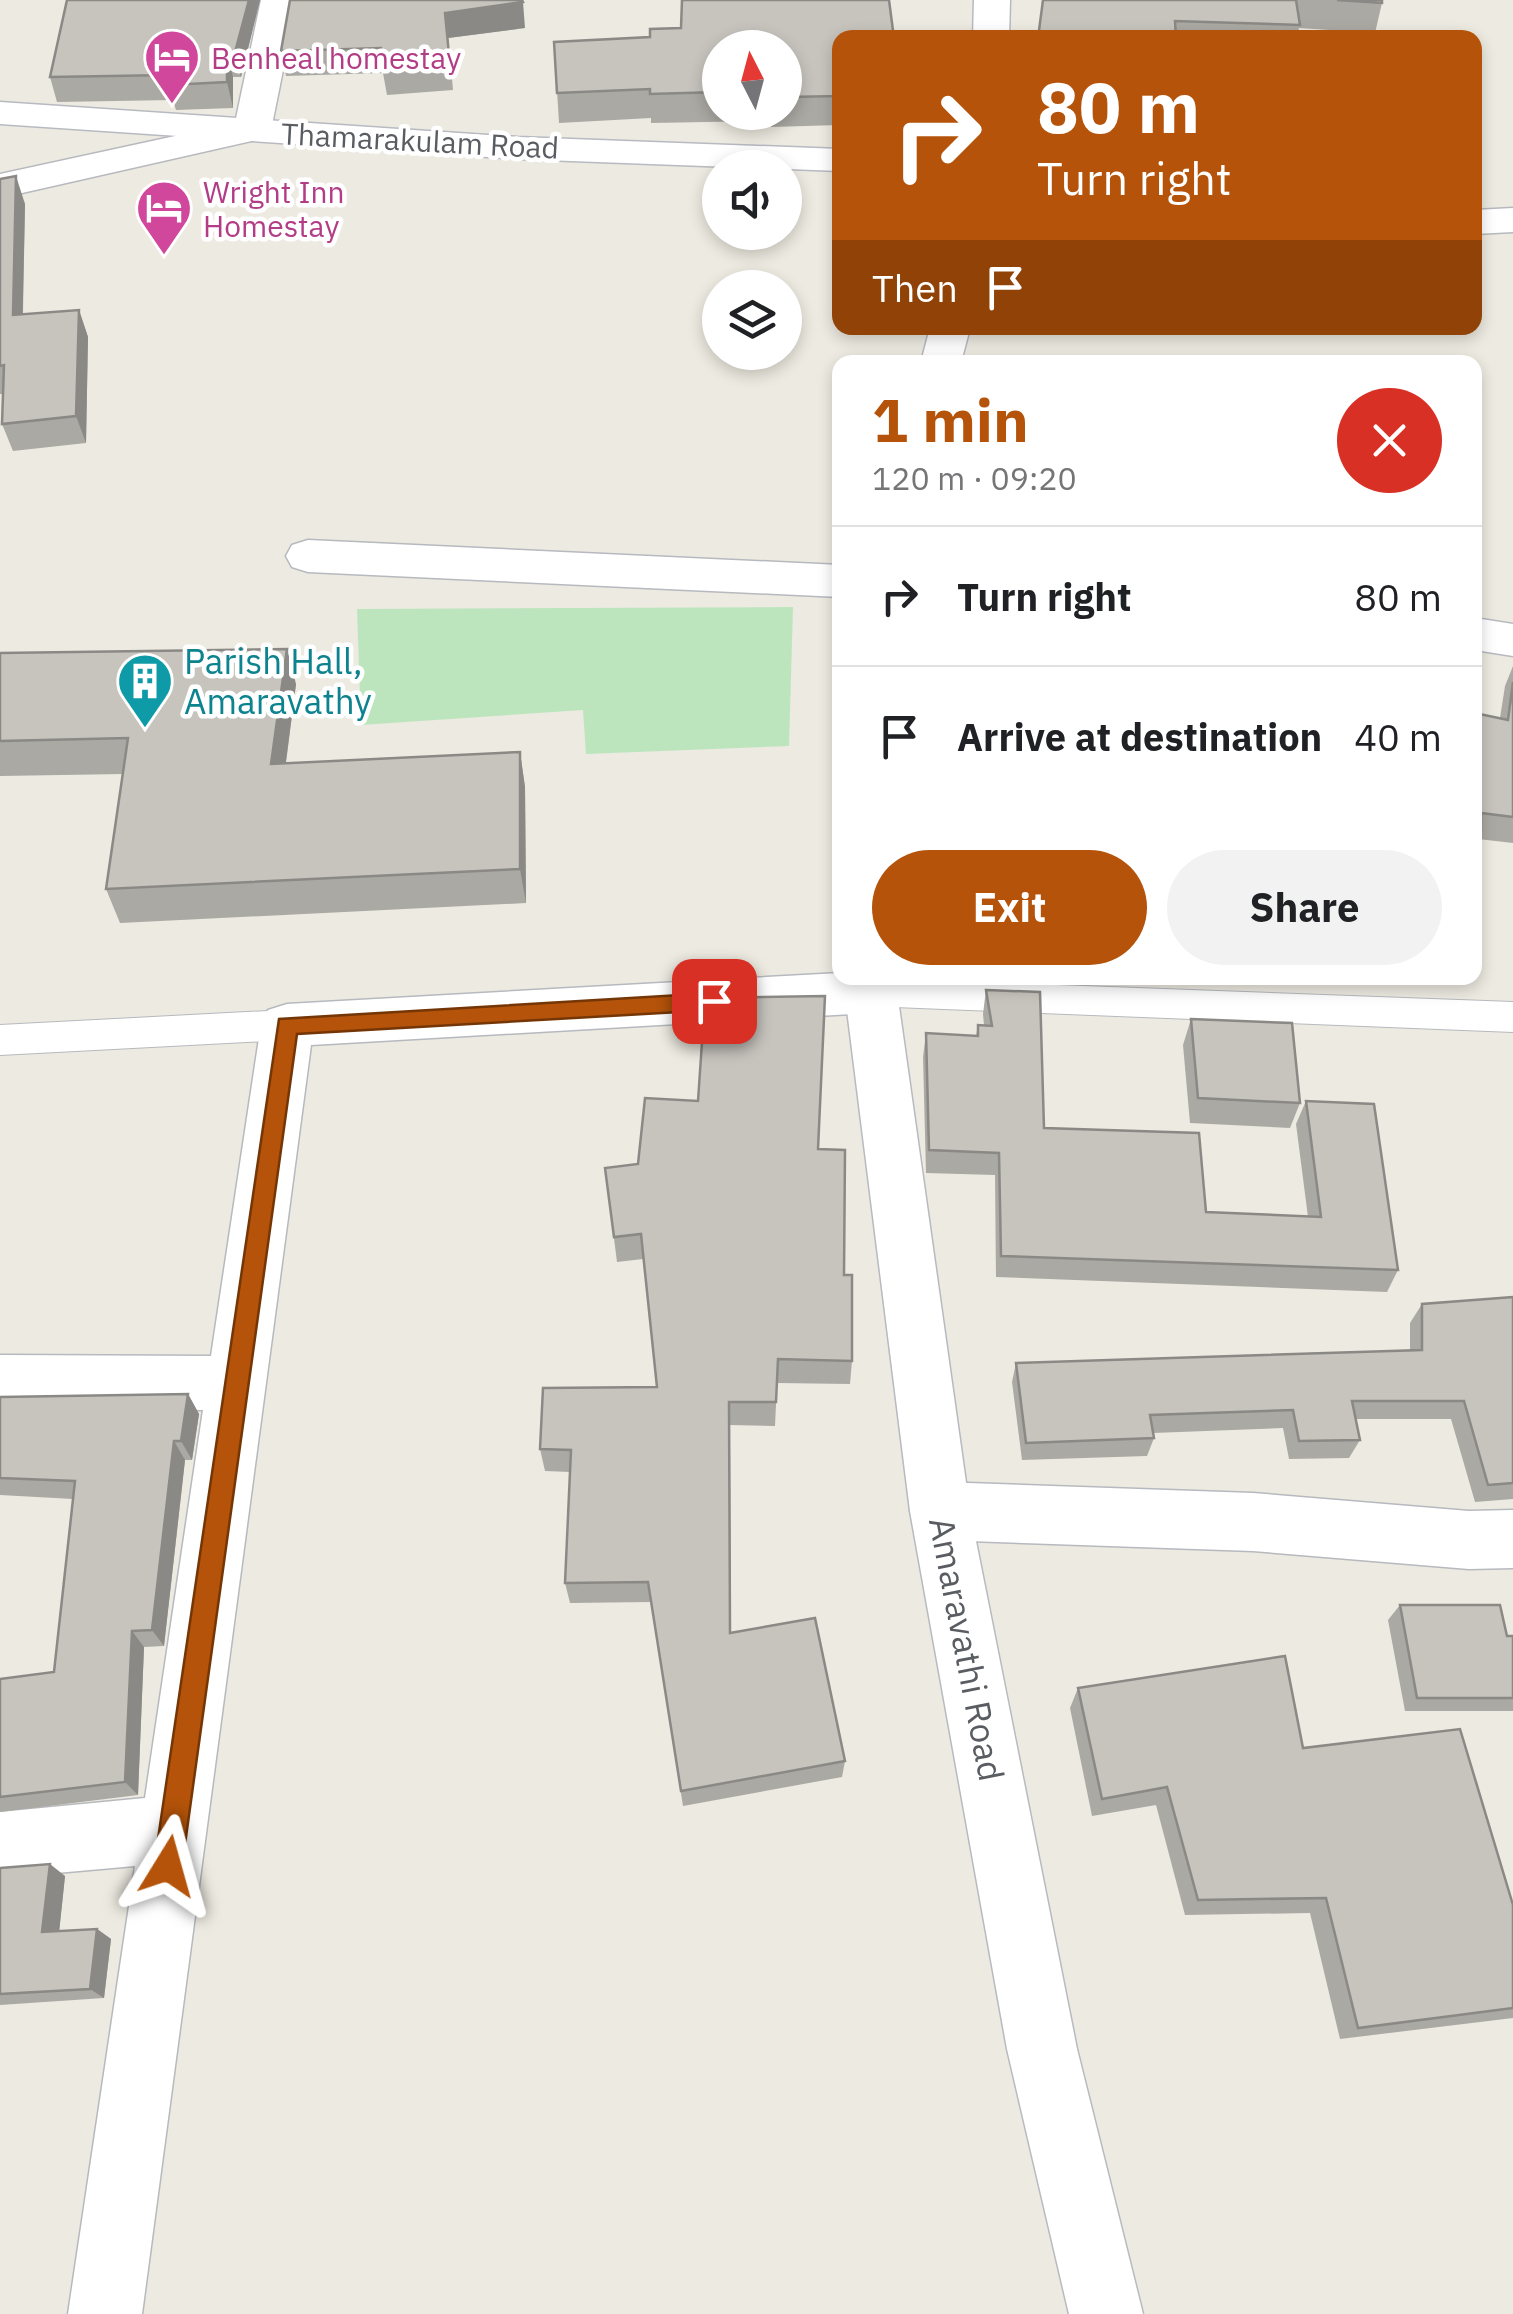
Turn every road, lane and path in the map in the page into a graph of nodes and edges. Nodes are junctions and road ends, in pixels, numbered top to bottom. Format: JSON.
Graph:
{"nodes":[{"id":1,"x":279,"y":0,"type":"edge"},
{"id":2,"x":992,"y":0,"type":"edge"},
{"id":3,"x":991,"y":30,"type":"edge"},
{"id":4,"x":0,"y":113,"type":"edge"},
{"id":5,"x":252,"y":130,"type":"junction"},
{"id":6,"x":832,"y":160,"type":"edge"},
{"id":7,"x":0,"y":186,"type":"edge"},
{"id":8,"x":1513,"y":220,"type":"edge"},
{"id":9,"x":1482,"y":222,"type":"edge"},
{"id":10,"x":308,"y":556,"type":"dead end"},
{"id":11,"x":832,"y":582,"type":"edge"},
{"id":12,"x":1482,"y":635,"type":"edge"},
{"id":13,"x":1513,"y":640,"type":"edge"},
{"id":14,"x":869,"y":985,"type":"edge"},
{"id":15,"x":1513,"y":1017,"type":"edge"},
{"id":16,"x":287,"y":1025,"type":"junction"},
{"id":17,"x":0,"y":1040,"type":"edge"},
{"id":18,"x":0,"y":1382,"type":"edge"},
{"id":19,"x":237,"y":1383,"type":"junction"},
{"id":20,"x":940,"y":1511,"type":"junction"},
{"id":21,"x":1513,"y":1539,"type":"edge"},
{"id":22,"x":174,"y":1829,"type":"junction"},
{"id":23,"x":0,"y":1844,"type":"edge"},
{"id":24,"x":106,"y":2314,"type":"edge"},
{"id":25,"x":1106,"y":2314,"type":"edge"}],
"edges":[{"from":1,"to":5,"type":"street"},
{"from":2,"to":3,"type":"street"},
{"from":4,"to":5,"type":"street","name":"Thamarakulam Road"},
{"from":5,"to":6,"type":"street","name":"Thamarakulam Road"},
{"from":5,"to":7,"type":"street"},
{"from":8,"to":9,"type":"street"},
{"from":10,"to":11,"type":"street"},
{"from":12,"to":13,"type":"street"},
{"from":14,"to":15,"type":"lane"},
{"from":14,"to":16,"type":"street"},
{"from":14,"to":20,"type":"street","name":"Amaravathi Road"},
{"from":16,"to":17,"type":"lane"},
{"from":16,"to":19,"type":"street"},
{"from":18,"to":19,"type":"street"},
{"from":19,"to":22,"type":"street"},
{"from":20,"to":21,"type":"street"},
{"from":20,"to":25,"type":"street","name":"Amaravathi Road"},
{"from":22,"to":23,"type":"street"},
{"from":22,"to":24,"type":"street"}]}
